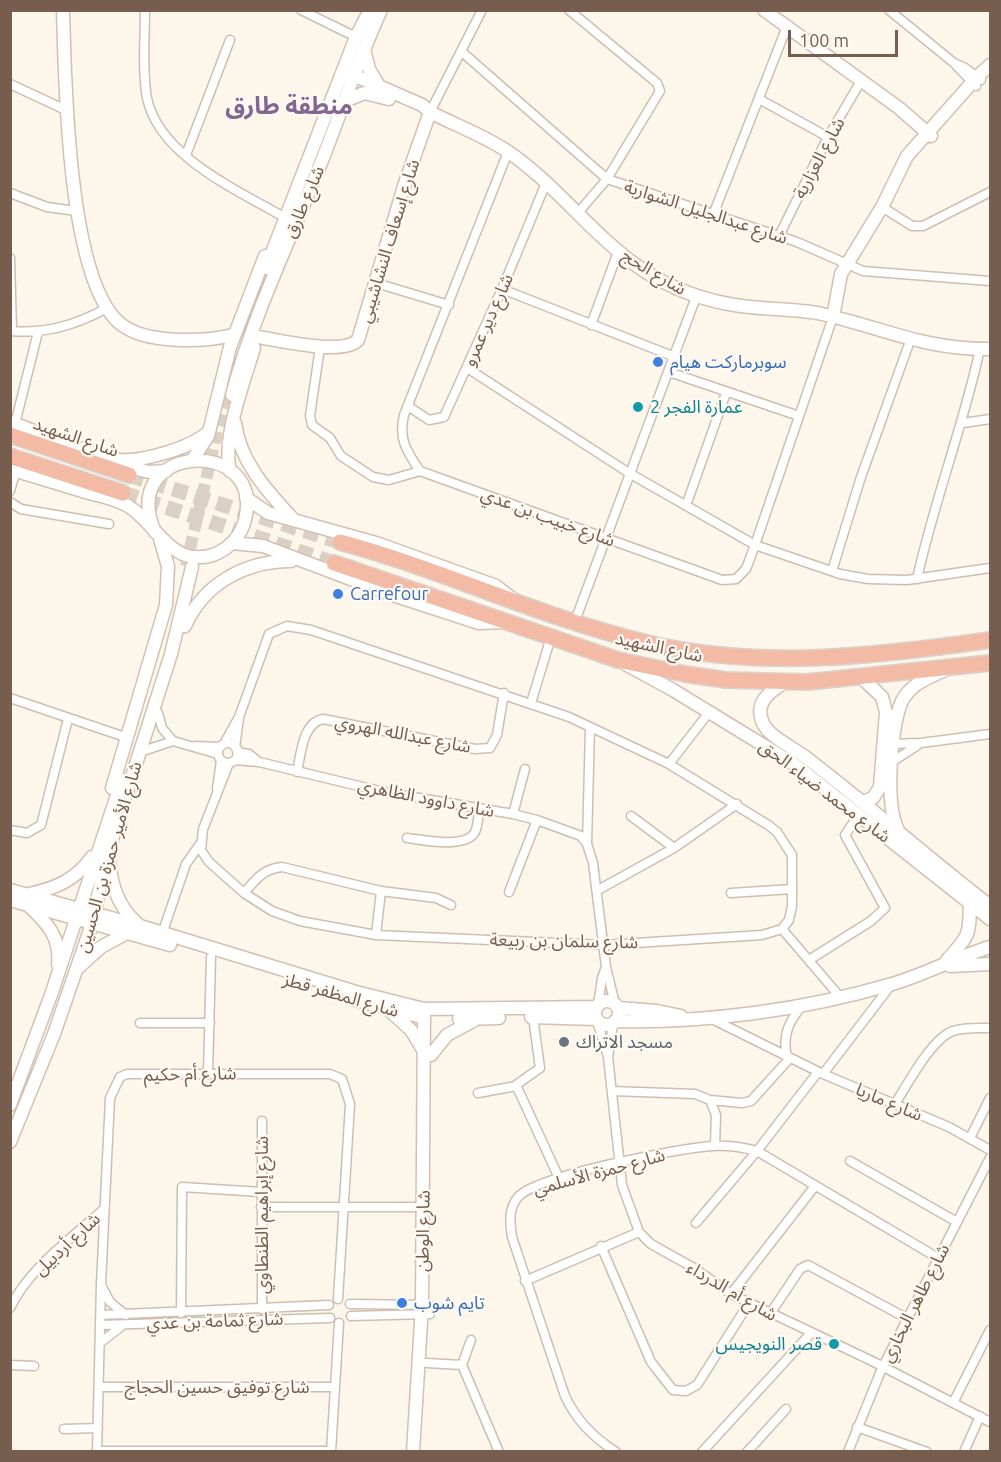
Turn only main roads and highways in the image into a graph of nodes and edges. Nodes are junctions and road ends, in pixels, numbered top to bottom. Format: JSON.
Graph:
{"nodes":[{"id":1,"x":12,"y":427,"type":"edge"},
{"id":2,"x":12,"y":465,"type":"edge"},
{"id":3,"x":129,"y":475,"type":"tunnel mouth"},
{"id":4,"x":123,"y":493,"type":"tunnel mouth"},
{"id":5,"x":340,"y":542,"type":"tunnel mouth"},
{"id":6,"x":334,"y":562,"type":"tunnel mouth"},
{"id":7,"x":990,"y":640,"type":"edge"},
{"id":8,"x":990,"y":663,"type":"edge"}],
"edges":[{"from":1,"to":3,"type":"highway","name":"شارع الشهيد"},
{"from":2,"to":4,"type":"highway","name":"شارع الشهيد"},
{"from":5,"to":7,"type":"highway","name":"شارع الشهيد"},
{"from":6,"to":8,"type":"highway","name":"شارع الشهيد"}]}
